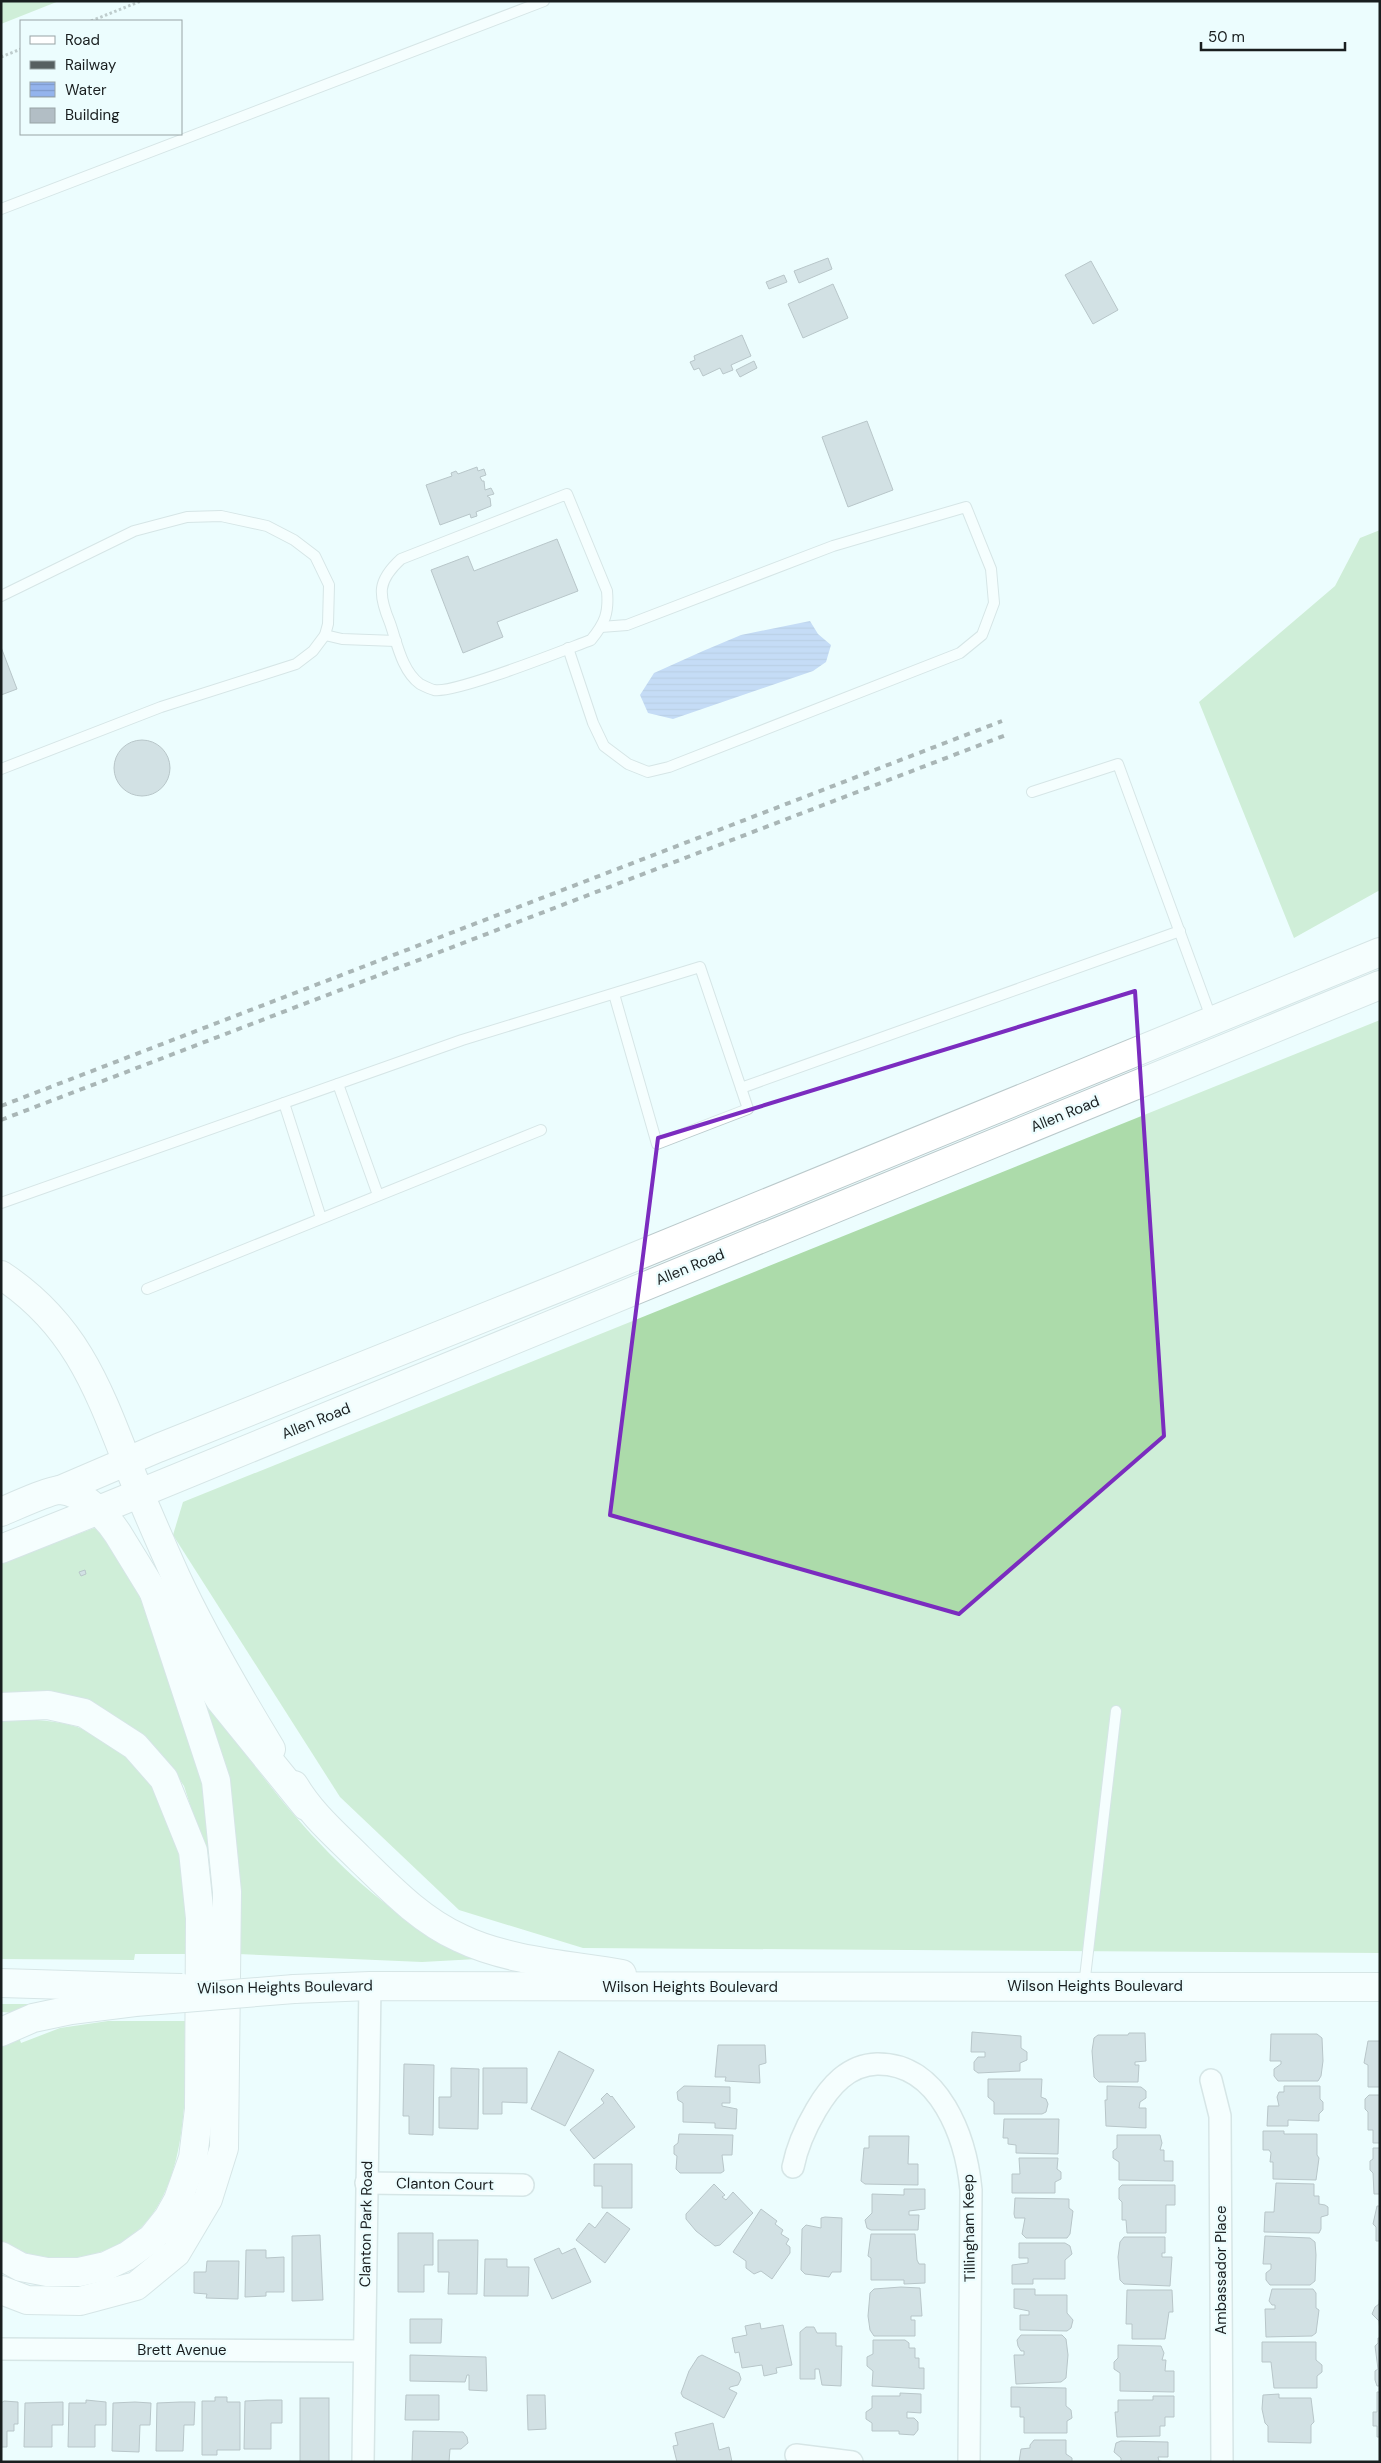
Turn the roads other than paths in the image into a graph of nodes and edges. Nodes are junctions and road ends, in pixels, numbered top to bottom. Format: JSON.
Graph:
{"nodes":[{"id":1,"x":544,"y":1,"type":"edge"},
{"id":2,"x":1,"y":209,"type":"edge"},
{"id":3,"x":1,"y":596,"type":"edge"},
{"id":4,"x":601,"y":627,"type":"junction"},
{"id":5,"x":325,"y":635,"type":"junction"},
{"id":6,"x":396,"y":641,"type":"junction"},
{"id":7,"x":568,"y":648,"type":"junction"},
{"id":8,"x":1,"y":769,"type":"edge"},
{"id":9,"x":1032,"y":792,"type":"dead end"},
{"id":10,"x":1180,"y":931,"type":"junction"},
{"id":11,"x":1380,"y":952,"type":"edge"},
{"id":12,"x":1380,"y":985,"type":"edge"},
{"id":13,"x":614,"y":994,"type":"junction"},
{"id":14,"x":1213,"y":1021,"type":"junction"},
{"id":15,"x":338,"y":1084,"type":"junction"},
{"id":16,"x":741,"y":1088,"type":"junction"},
{"id":17,"x":284,"y":1103,"type":"junction"},
{"id":18,"x":541,"y":1130,"type":"dead end"},
{"id":19,"x":378,"y":1196,"type":"junction"},
{"id":20,"x":1,"y":1203,"type":"edge"},
{"id":21,"x":321,"y":1218,"type":"junction"},
{"id":22,"x":1,"y":1275,"type":"edge"},
{"id":23,"x":147,"y":1289,"type":"dead end"},
{"id":24,"x":126,"y":1461,"type":"junction"},
{"id":25,"x":60,"y":1490,"type":"junction"},
{"id":26,"x":140,"y":1493,"type":"junction"},
{"id":27,"x":99,"y":1510,"type":"junction"},
{"id":28,"x":1,"y":1512,"type":"edge"},
{"id":29,"x":1,"y":1549,"type":"edge"},
{"id":30,"x":153,"y":1590,"type":"junction"},
{"id":31,"x":1,"y":1707,"type":"edge"},
{"id":32,"x":1116,"y":1711,"type":"dead end"},
{"id":33,"x":306,"y":1806,"type":"junction"},
{"id":34,"x":1,"y":1983,"type":"edge"},
{"id":35,"x":370,"y":1986,"type":"junction"},
{"id":36,"x":1084,"y":1986,"type":"junction"},
{"id":37,"x":695,"y":1987,"type":"junction"},
{"id":38,"x":1380,"y":1987,"type":"edge"},
{"id":39,"x":135,"y":1995,"type":"junction"},
{"id":40,"x":1,"y":2032,"type":"edge"},
{"id":41,"x":1211,"y":2080,"type":"dead end"},
{"id":42,"x":793,"y":2167,"type":"dead end"},
{"id":43,"x":366,"y":2183,"type":"junction"},
{"id":44,"x":523,"y":2185,"type":"dead end"},
{"id":45,"x":1,"y":2256,"type":"edge"},
{"id":46,"x":1,"y":2290,"type":"edge"},
{"id":47,"x":1,"y":2349,"type":"edge"},
{"id":48,"x":363,"y":2351,"type":"junction"},
{"id":49,"x":796,"y":2455,"type":"dead end"},
{"id":50,"x":363,"y":2462,"type":"edge"},
{"id":51,"x":852,"y":2462,"type":"edge"},
{"id":52,"x":969,"y":2462,"type":"edge"},
{"id":53,"x":1222,"y":2462,"type":"edge"}],
"edges":[{"from":1,"to":2,"type":"lane"},
{"from":3,"to":5,"type":"lane"},
{"from":4,"to":6,"type":"lane"},
{"from":4,"to":7,"type":"lane"},
{"from":4,"to":7,"type":"lane"},
{"from":5,"to":6,"type":"lane"},
{"from":5,"to":8,"type":"lane"},
{"from":6,"to":7,"type":"lane"},
{"from":9,"to":10,"type":"lane"},
{"from":10,"to":14,"type":"lane"},
{"from":10,"to":16,"type":"lane"},
{"from":11,"to":14,"type":"main road","name":"Allen Road"},
{"from":12,"to":26,"type":"main road","name":"Allen Road"},
{"from":13,"to":15,"type":"lane"},
{"from":13,"to":16,"type":"lane"},
{"from":13,"to":16,"type":"lane"},
{"from":14,"to":24,"type":"main road","name":"Allen Road"},
{"from":15,"to":17,"type":"lane"},
{"from":15,"to":19,"type":"lane"},
{"from":17,"to":20,"type":"lane"},
{"from":17,"to":21,"type":"lane"},
{"from":18,"to":19,"type":"lane"},
{"from":19,"to":21,"type":"lane"},
{"from":21,"to":23,"type":"lane"},
{"from":22,"to":24,"type":"main road"},
{"from":24,"to":25,"type":"main road","name":"Allen Road"},
{"from":24,"to":26,"type":"main road"},
{"from":25,"to":27,"type":"main road"},
{"from":25,"to":28,"type":"main road","name":"Allen Road"},
{"from":26,"to":27,"type":"main road","name":"Allen Road"},
{"from":26,"to":33,"type":"main road"},
{"from":27,"to":29,"type":"main road","name":"Allen Road"},
{"from":27,"to":30,"type":"main road"},
{"from":30,"to":33,"type":"main road"},
{"from":30,"to":46,"type":"main road"},
{"from":31,"to":45,"type":"main road"},
{"from":32,"to":36,"type":"lane"},
{"from":33,"to":37,"type":"main road"},
{"from":34,"to":39,"type":"main road"},
{"from":35,"to":37,"type":"main road","name":"Wilson Heights Boulevard"},
{"from":35,"to":39,"type":"main road","name":"Wilson Heights Boulevard","bridge":true},
{"from":35,"to":43,"type":"street","name":"Clanton Park Road"},
{"from":36,"to":37,"type":"main road","name":"Wilson Heights Boulevard"},
{"from":36,"to":38,"type":"main road","name":"Wilson Heights Boulevard"},
{"from":39,"to":40,"type":"main road"},
{"from":41,"to":53,"type":"street","name":"Ambassador Place"},
{"from":42,"to":52,"type":"street","name":"Tillingham Keep"},
{"from":43,"to":44,"type":"street","name":"Clanton Court"},
{"from":43,"to":48,"type":"street","name":"Clanton Park Road"},
{"from":47,"to":48,"type":"street","name":"Brett Avenue"},
{"from":48,"to":50,"type":"street","name":"Clanton Park Road"},
{"from":49,"to":51,"type":"street"}]}
